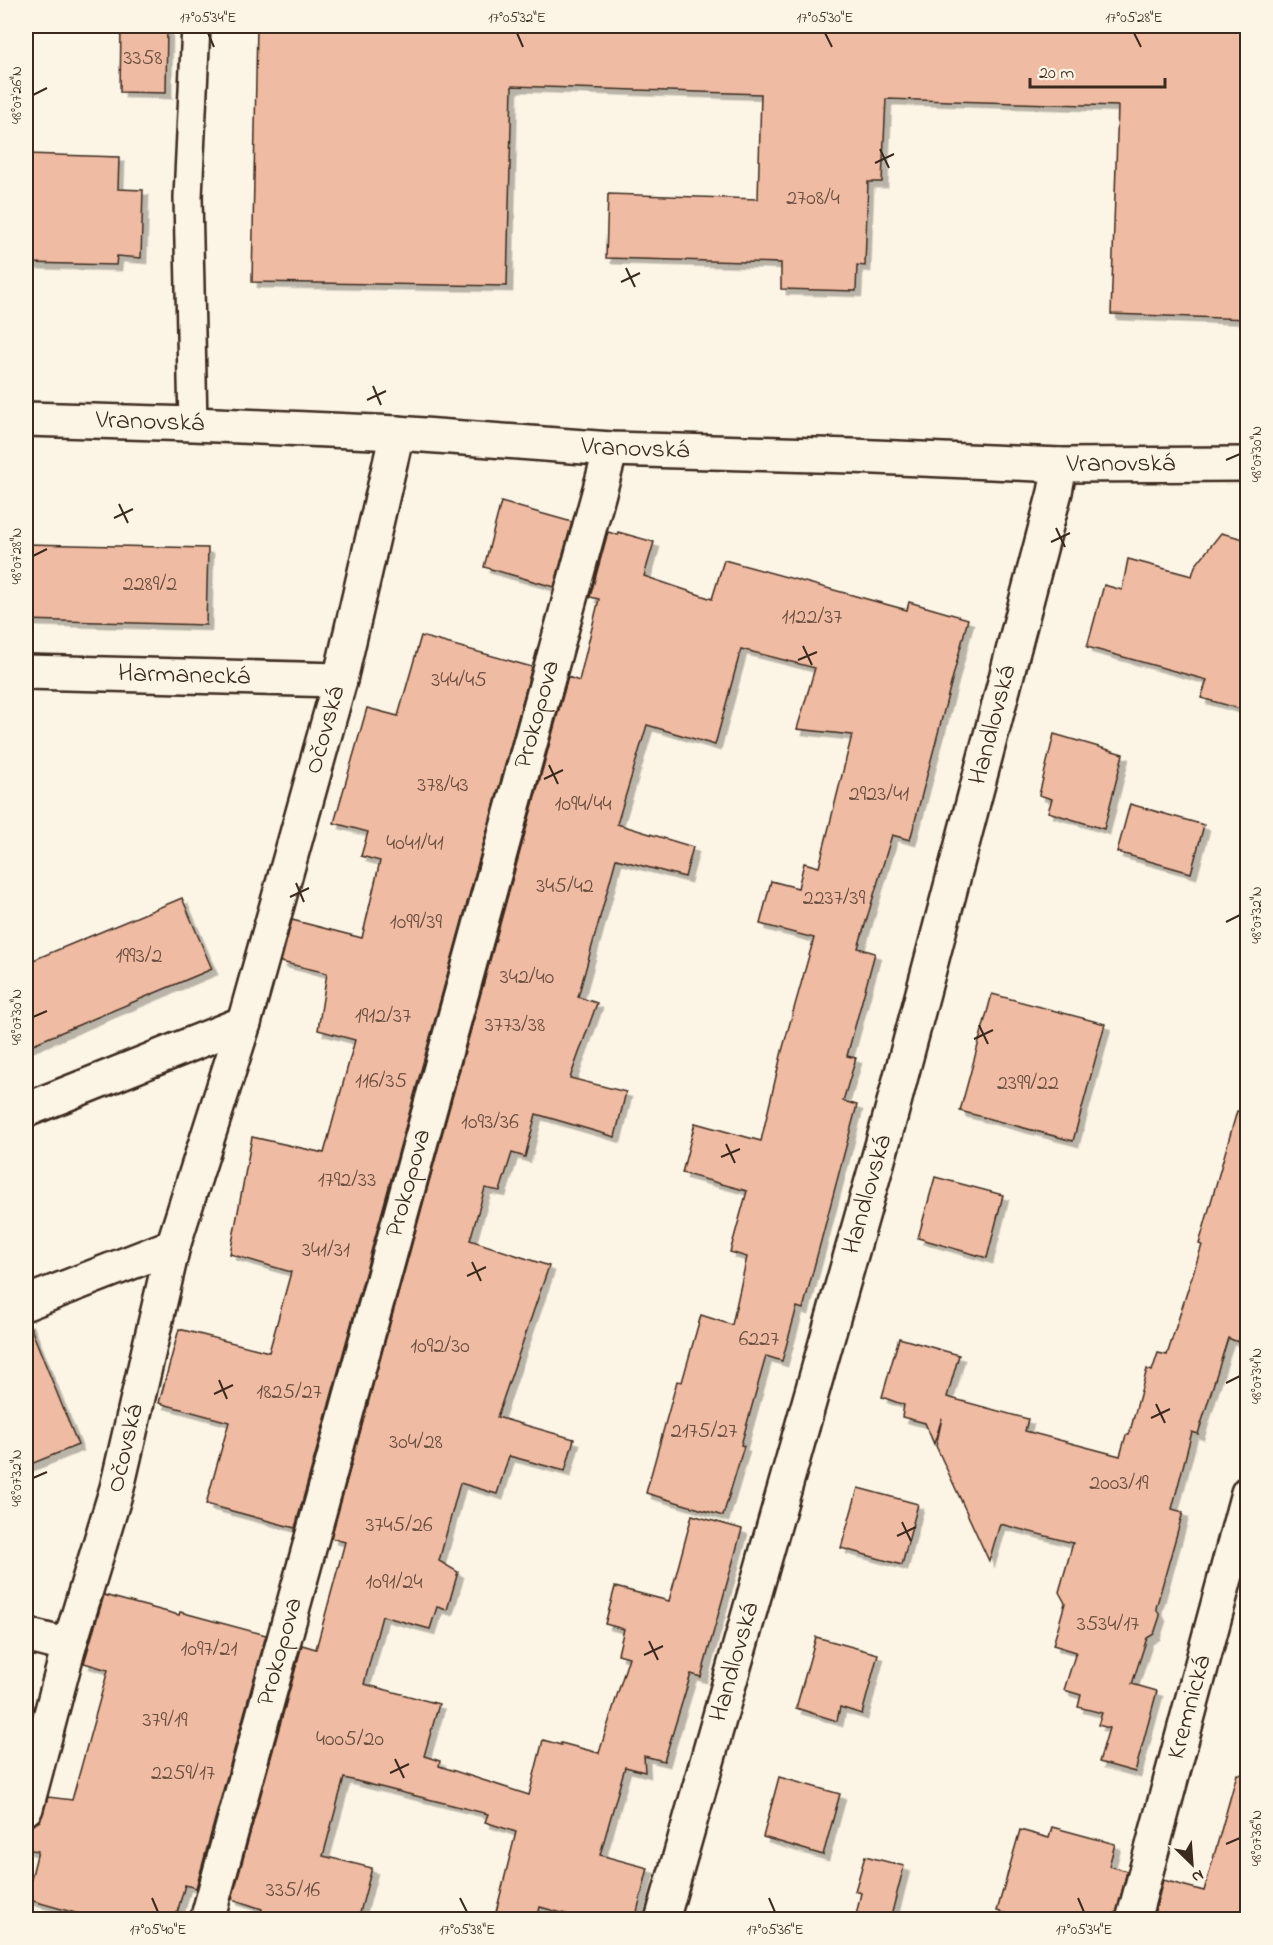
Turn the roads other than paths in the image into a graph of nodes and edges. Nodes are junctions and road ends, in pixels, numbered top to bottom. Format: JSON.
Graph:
{"nodes":[{"id":1,"x":196,"y":26,"type":"edge"},
{"id":2,"x":26,"y":419,"type":"edge"},
{"id":3,"x":193,"y":424,"type":"junction"},
{"id":4,"x":397,"y":433,"type":"junction"},
{"id":5,"x":611,"y":449,"type":"junction"},
{"id":6,"x":1248,"y":464,"type":"edge"},
{"id":7,"x":1060,"y":465,"type":"junction"},
{"id":8,"x":26,"y":672,"type":"edge"},
{"id":9,"x":340,"y":680,"type":"junction"},
{"id":10,"x":244,"y":1023,"type":"junction"},
{"id":11,"x":26,"y":1110,"type":"edge"},
{"id":12,"x":173,"y":1246,"type":"junction"},
{"id":13,"x":26,"y":1303,"type":"edge"},
{"id":14,"x":1248,"y":1493,"type":"edge"},
{"id":15,"x":26,"y":1635,"type":"edge"},
{"id":16,"x":69,"y":1646,"type":"junction"},
{"id":17,"x":26,"y":1808,"type":"edge"},
{"id":18,"x":207,"y":1920,"type":"edge"},
{"id":19,"x":662,"y":1920,"type":"edge"},
{"id":20,"x":1133,"y":1920,"type":"edge"}],
"edges":[{"from":1,"to":3,"type":"lane"},
{"from":2,"to":3,"type":"street","name":"Vranovská"},
{"from":3,"to":4,"type":"street","name":"Vranovská"},
{"from":4,"to":5,"type":"street","name":"Vranovská"},
{"from":4,"to":9,"type":"street","name":"Očovská"},
{"from":5,"to":7,"type":"street","name":"Vranovská"},
{"from":5,"to":18,"type":"street","name":"Prokopova"},
{"from":6,"to":7,"type":"street","name":"Vranovská"},
{"from":7,"to":19,"type":"street","name":"Handlovská"},
{"from":8,"to":9,"type":"street","name":"Harmanecká"},
{"from":9,"to":10,"type":"street","name":"Očovská"},
{"from":10,"to":11,"type":"street"},
{"from":10,"to":12,"type":"street","name":"Očovská"},
{"from":12,"to":13,"type":"street"},
{"from":12,"to":16,"type":"street","name":"Očovská"},
{"from":14,"to":20,"type":"street","name":"Kremnická"},
{"from":15,"to":16,"type":"street"},
{"from":16,"to":17,"type":"street","name":"Očovská"}]}
